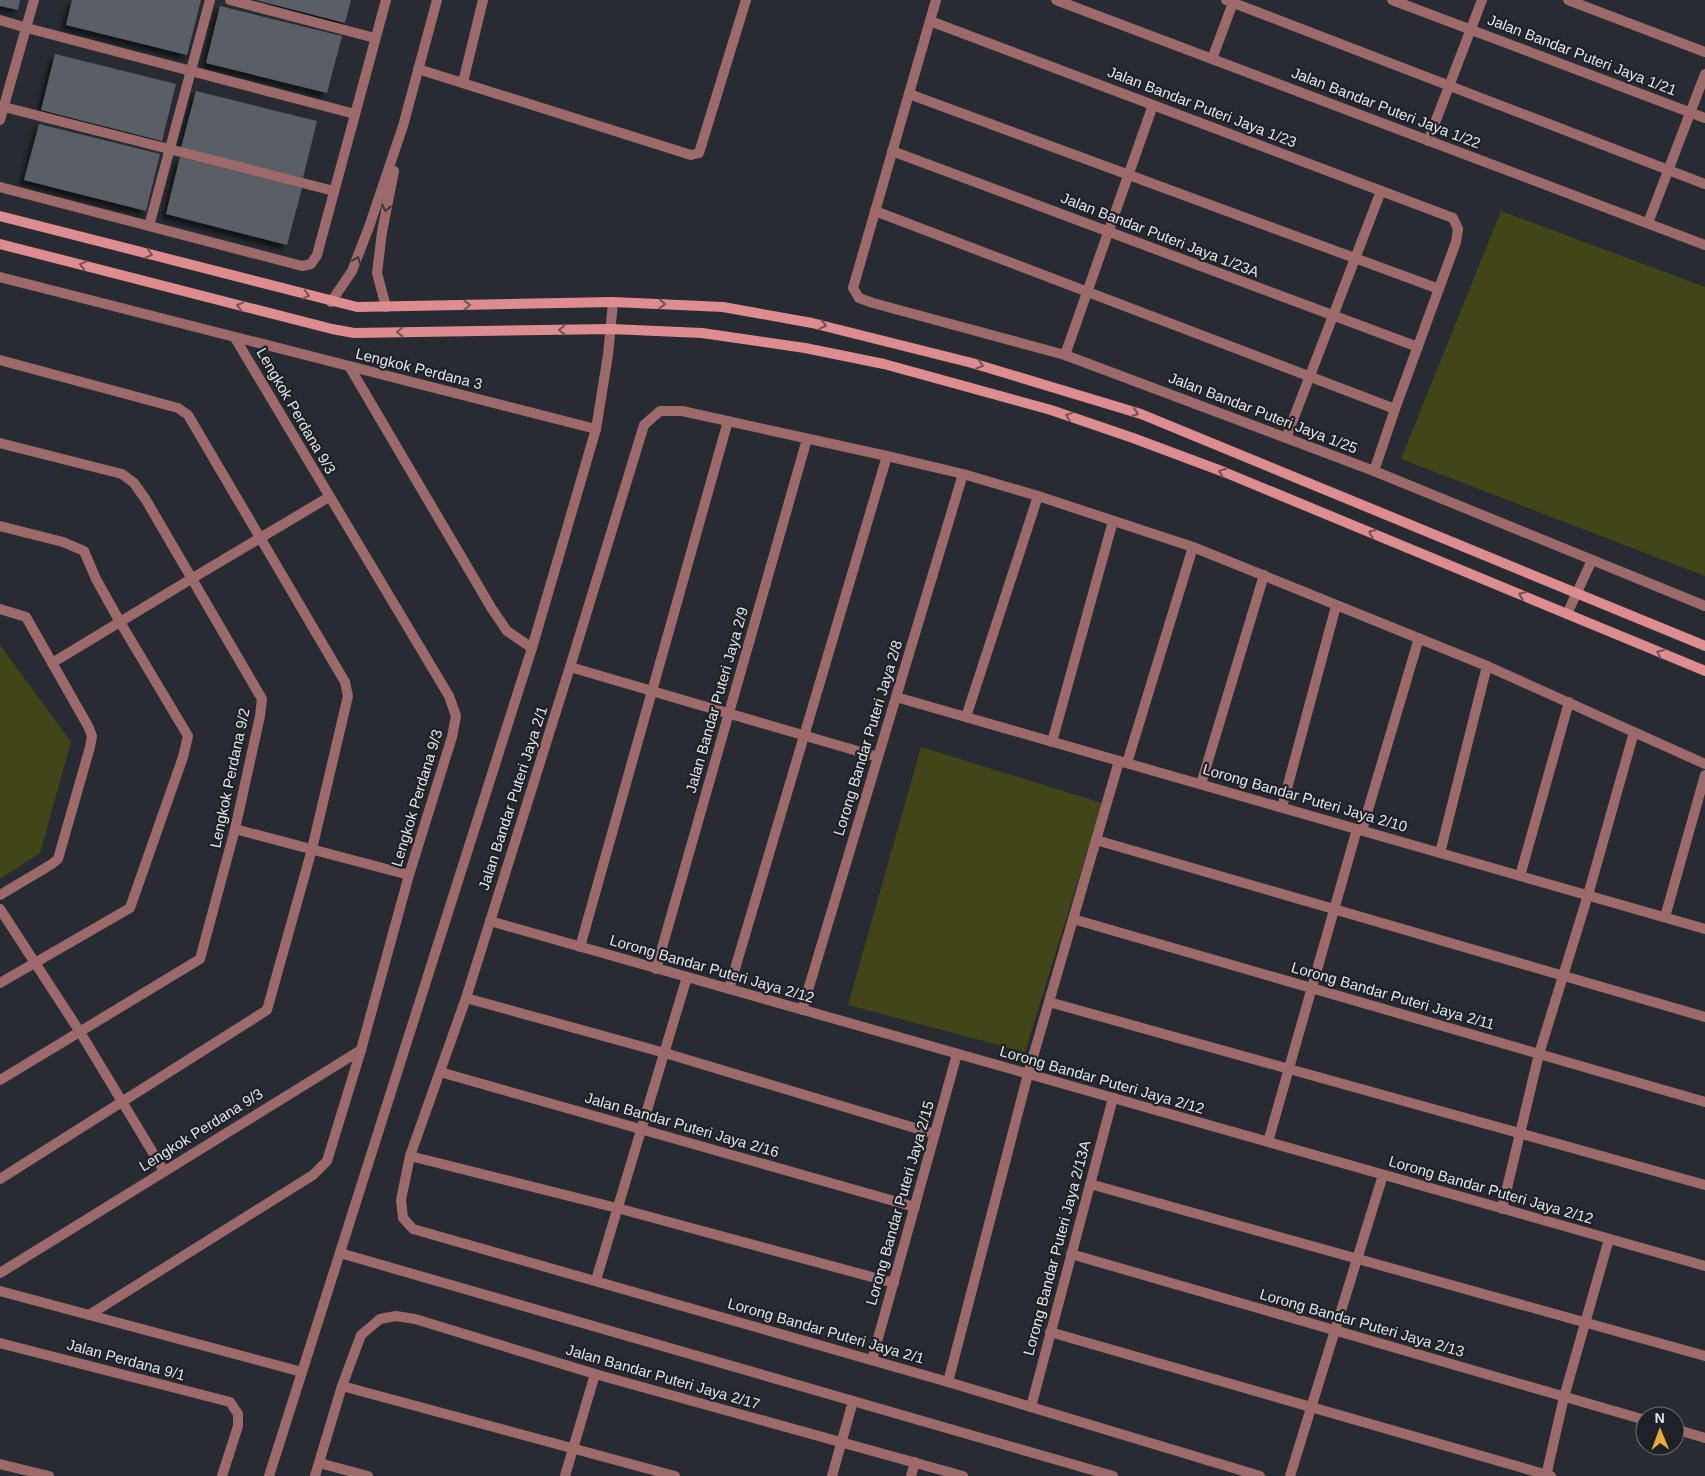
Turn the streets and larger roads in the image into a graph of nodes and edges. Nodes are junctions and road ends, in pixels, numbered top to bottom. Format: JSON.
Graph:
{"nodes":[{"id":1,"x":34,"y":0,"type":"edge"},
{"id":2,"x":210,"y":0,"type":"edge"},
{"id":3,"x":230,"y":0,"type":"edge"},
{"id":4,"x":386,"y":0,"type":"edge"},
{"id":5,"x":437,"y":0,"type":"edge"},
{"id":6,"x":483,"y":0,"type":"edge"},
{"id":7,"x":734,"y":0,"type":"edge"},
{"id":8,"x":936,"y":0,"type":"edge"},
{"id":9,"x":1056,"y":0,"type":"edge"},
{"id":10,"x":1392,"y":0,"type":"edge"},
{"id":11,"x":1482,"y":0,"type":"edge"},
{"id":12,"x":1568,"y":0,"type":"edge"},
{"id":13,"x":1231,"y":1,"type":"edge"},
{"id":14,"x":746,"y":2,"type":"edge"},
{"id":15,"x":0,"y":20,"type":"edge"},
{"id":16,"x":930,"y":21,"type":"junction"},
{"id":17,"x":27,"y":28,"type":"junction"},
{"id":18,"x":1470,"y":29,"type":"junction"},
{"id":19,"x":375,"y":38,"type":"junction"},
{"id":20,"x":1705,"y":52,"type":"edge"},
{"id":21,"x":1212,"y":59,"type":"junction"},
{"id":22,"x":418,"y":69,"type":"junction"},
{"id":23,"x":191,"y":70,"type":"junction"},
{"id":24,"x":1705,"y":74,"type":"edge"},
{"id":25,"x":463,"y":82,"type":"junction"},
{"id":26,"x":1449,"y":86,"type":"junction"},
{"id":27,"x":909,"y":94,"type":"junction"},
{"id":28,"x":1153,"y":105,"type":"junction"},
{"id":29,"x":4,"y":106,"type":"junction"},
{"id":30,"x":1690,"y":112,"type":"junction"},
{"id":31,"x":355,"y":114,"type":"junction"},
{"id":32,"x":1705,"y":118,"type":"edge"},
{"id":33,"x":0,"y":120,"type":"edge"},
{"id":34,"x":403,"y":126,"type":"junction"},
{"id":35,"x":1428,"y":140,"type":"junction"},
{"id":36,"x":170,"y":149,"type":"junction"},
{"id":37,"x":892,"y":151,"type":"junction"},
{"id":38,"x":1668,"y":170,"type":"junction"},
{"id":39,"x":1128,"y":175,"type":"junction"},
{"id":40,"x":1705,"y":184,"type":"edge"},
{"id":41,"x":0,"y":187,"type":"edge"},
{"id":42,"x":334,"y":191,"type":"junction"},
{"id":43,"x":1381,"y":191,"type":"junction"},
{"id":44,"x":875,"y":211,"type":"junction"},
{"id":45,"x":0,"y":216,"type":"edge"},
{"id":46,"x":1648,"y":224,"type":"junction"},
{"id":47,"x":149,"y":226,"type":"junction"},
{"id":48,"x":1108,"y":231,"type":"junction"},
{"id":49,"x":0,"y":244,"type":"edge"},
{"id":50,"x":1705,"y":245,"type":"edge"},
{"id":51,"x":1354,"y":259,"type":"junction"},
{"id":52,"x":0,"y":277,"type":"edge"},
{"id":53,"x":1439,"y":289,"type":"junction"},
{"id":54,"x":1087,"y":292,"type":"junction"},
{"id":55,"x":331,"y":302,"type":"junction"},
{"id":56,"x":613,"y":302,"type":"junction"},
{"id":57,"x":386,"y":307,"type":"junction"},
{"id":58,"x":1333,"y":315,"type":"junction"},
{"id":59,"x":611,"y":329,"type":"junction"},
{"id":60,"x":235,"y":338,"type":"junction"},
{"id":61,"x":1418,"y":347,"type":"junction"},
{"id":62,"x":1065,"y":354,"type":"junction"},
{"id":63,"x":0,"y":360,"type":"edge"},
{"id":64,"x":349,"y":366,"type":"junction"},
{"id":65,"x":1309,"y":376,"type":"junction"},
{"id":66,"x":1395,"y":409,"type":"junction"},
{"id":67,"x":728,"y":421,"type":"junction"},
{"id":68,"x":596,"y":429,"type":"junction"},
{"id":69,"x":1286,"y":438,"type":"junction"},
{"id":70,"x":807,"y":439,"type":"junction"},
{"id":71,"x":0,"y":442,"type":"edge"},
{"id":72,"x":887,"y":456,"type":"junction"},
{"id":73,"x":1374,"y":472,"type":"junction"},
{"id":74,"x":963,"y":474,"type":"junction"},
{"id":75,"x":1038,"y":496,"type":"junction"},
{"id":76,"x":329,"y":497,"type":"junction"},
{"id":77,"x":1113,"y":521,"type":"junction"},
{"id":78,"x":0,"y":526,"type":"edge"},
{"id":79,"x":260,"y":538,"type":"junction"},
{"id":80,"x":1193,"y":547,"type":"junction"},
{"id":81,"x":1592,"y":560,"type":"junction"},
{"id":82,"x":1264,"y":575,"type":"junction"},
{"id":83,"x":191,"y":579,"type":"junction"},
{"id":84,"x":1577,"y":594,"type":"junction"},
{"id":85,"x":1336,"y":606,"type":"junction"},
{"id":86,"x":1705,"y":606,"type":"edge"},
{"id":87,"x":0,"y":609,"type":"edge"},
{"id":88,"x":1567,"y":614,"type":"junction"},
{"id":89,"x":120,"y":622,"type":"junction"},
{"id":90,"x":1419,"y":638,"type":"junction"},
{"id":91,"x":1705,"y":646,"type":"edge"},
{"id":92,"x":532,"y":648,"type":"junction"},
{"id":93,"x":52,"y":663,"type":"junction"},
{"id":94,"x":1487,"y":666,"type":"junction"},
{"id":95,"x":570,"y":667,"type":"junction"},
{"id":96,"x":1705,"y":671,"type":"edge"},
{"id":97,"x":652,"y":691,"type":"junction"},
{"id":98,"x":896,"y":697,"type":"junction"},
{"id":99,"x":1569,"y":702,"type":"junction"},
{"id":100,"x":729,"y":713,"type":"junction"},
{"id":101,"x":966,"y":717,"type":"junction"},
{"id":102,"x":1634,"y":732,"type":"junction"},
{"id":103,"x":805,"y":735,"type":"junction"},
{"id":104,"x":1052,"y":742,"type":"junction"},
{"id":105,"x":878,"y":756,"type":"junction"},
{"id":106,"x":1123,"y":762,"type":"junction"},
{"id":107,"x":1705,"y":764,"type":"edge"},
{"id":108,"x":1705,"y":775,"type":"edge"},
{"id":109,"x":1201,"y":784,"type":"junction"},
{"id":110,"x":1282,"y":807,"type":"junction"},
{"id":111,"x":235,"y":829,"type":"junction"},
{"id":112,"x":1359,"y":830,"type":"junction"},
{"id":113,"x":1096,"y":840,"type":"junction"},
{"id":114,"x":312,"y":849,"type":"junction"},
{"id":115,"x":1440,"y":853,"type":"junction"},
{"id":116,"x":409,"y":875,"type":"junction"},
{"id":117,"x":1520,"y":876,"type":"junction"},
{"id":118,"x":0,"y":895,"type":"edge"},
{"id":119,"x":1588,"y":895,"type":"junction"},
{"id":120,"x":0,"y":909,"type":"edge"},
{"id":121,"x":1334,"y":909,"type":"junction"},
{"id":122,"x":1665,"y":917,"type":"junction"},
{"id":123,"x":1073,"y":919,"type":"junction"},
{"id":124,"x":490,"y":922,"type":"junction"},
{"id":125,"x":1705,"y":929,"type":"edge"},
{"id":126,"x":580,"y":947,"type":"junction"},
{"id":127,"x":34,"y":962,"type":"junction"},
{"id":128,"x":656,"y":969,"type":"junction"},
{"id":129,"x":1563,"y":976,"type":"junction"},
{"id":130,"x":688,"y":977,"type":"junction"},
{"id":131,"x":0,"y":983,"type":"edge"},
{"id":132,"x":1312,"y":988,"type":"junction"},
{"id":133,"x":728,"y":989,"type":"junction"},
{"id":134,"x":466,"y":998,"type":"junction"},
{"id":135,"x":1049,"y":1002,"type":"junction"},
{"id":136,"x":802,"y":1010,"type":"junction"},
{"id":137,"x":1705,"y":1017,"type":"edge"},
{"id":138,"x":80,"y":1032,"type":"junction"},
{"id":139,"x":361,"y":1050,"type":"junction"},
{"id":140,"x":665,"y":1053,"type":"junction"},
{"id":141,"x":957,"y":1054,"type":"junction"},
{"id":142,"x":1539,"y":1054,"type":"junction"},
{"id":143,"x":1289,"y":1069,"type":"junction"},
{"id":144,"x":440,"y":1072,"type":"junction"},
{"id":145,"x":1028,"y":1074,"type":"junction"},
{"id":146,"x":0,"y":1080,"type":"edge"},
{"id":147,"x":1113,"y":1098,"type":"junction"},
{"id":148,"x":122,"y":1102,"type":"junction"},
{"id":149,"x":1705,"y":1102,"type":"edge"},
{"id":150,"x":640,"y":1129,"type":"junction"},
{"id":151,"x":935,"y":1134,"type":"junction"},
{"id":152,"x":1520,"y":1134,"type":"junction"},
{"id":153,"x":1268,"y":1142,"type":"junction"},
{"id":154,"x":410,"y":1156,"type":"junction"},
{"id":155,"x":164,"y":1171,"type":"junction"},
{"id":156,"x":1383,"y":1175,"type":"junction"},
{"id":157,"x":0,"y":1179,"type":"edge"},
{"id":158,"x":1090,"y":1184,"type":"junction"},
{"id":159,"x":1705,"y":1185,"type":"edge"},
{"id":160,"x":401,"y":1200,"type":"joint"},
{"id":161,"x":915,"y":1207,"type":"junction"},
{"id":162,"x":617,"y":1208,"type":"junction"},
{"id":163,"x":1502,"y":1209,"type":"junction"},
{"id":164,"x":1610,"y":1239,"type":"junction"},
{"id":165,"x":340,"y":1253,"type":"junction"},
{"id":166,"x":1071,"y":1254,"type":"junction"},
{"id":167,"x":1358,"y":1258,"type":"junction"},
{"id":168,"x":1705,"y":1266,"type":"edge"},
{"id":169,"x":0,"y":1274,"type":"edge"},
{"id":170,"x":596,"y":1280,"type":"junction"},
{"id":171,"x":894,"y":1282,"type":"junction"},
{"id":172,"x":0,"y":1291,"type":"edge"},
{"id":173,"x":89,"y":1315,"type":"junction"},
{"id":174,"x":1586,"y":1322,"type":"junction"},
{"id":175,"x":1335,"y":1331,"type":"junction"},
{"id":176,"x":1050,"y":1332,"type":"junction"},
{"id":177,"x":0,"y":1343,"type":"edge"},
{"id":178,"x":1705,"y":1356,"type":"edge"},
{"id":179,"x":872,"y":1360,"type":"junction"},
{"id":180,"x":302,"y":1372,"type":"junction"},
{"id":181,"x":595,"y":1374,"type":"junction"},
{"id":182,"x":948,"y":1382,"type":"junction"},
{"id":183,"x":342,"y":1386,"type":"junction"},
{"id":184,"x":1564,"y":1397,"type":"junction"},
{"id":185,"x":853,"y":1401,"type":"junction"},
{"id":186,"x":1030,"y":1406,"type":"junction"},
{"id":187,"x":1312,"y":1408,"type":"junction"},
{"id":188,"x":1635,"y":1417,"type":"edge"},
{"id":189,"x":1685,"y":1432,"type":"edge"},
{"id":190,"x":1705,"y":1438,"type":"edge"},
{"id":191,"x":841,"y":1443,"type":"junction"},
{"id":192,"x":573,"y":1448,"type":"junction"},
{"id":193,"x":915,"y":1462,"type":"junction"},
{"id":194,"x":319,"y":1463,"type":"junction"},
{"id":195,"x":0,"y":1464,"type":"edge"},
{"id":196,"x":1548,"y":1475,"type":"edge"},
{"id":197,"x":48,"y":1476,"type":"edge"},
{"id":198,"x":222,"y":1476,"type":"edge"},
{"id":199,"x":269,"y":1476,"type":"edge"},
{"id":200,"x":315,"y":1476,"type":"edge"},
{"id":201,"x":368,"y":1476,"type":"edge"},
{"id":202,"x":565,"y":1476,"type":"edge"},
{"id":203,"x":675,"y":1476,"type":"edge"},
{"id":204,"x":832,"y":1476,"type":"edge"},
{"id":205,"x":911,"y":1476,"type":"edge"},
{"id":206,"x":963,"y":1476,"type":"edge"},
{"id":207,"x":1113,"y":1476,"type":"edge"},
{"id":208,"x":1260,"y":1476,"type":"edge"},
{"id":209,"x":1290,"y":1476,"type":"edge"}],
"edges":[{"from":1,"to":17,"type":"street"},
{"from":2,"to":23,"type":"street"},
{"from":3,"to":19,"type":"street"},
{"from":4,"to":19,"type":"street"},
{"from":5,"to":22,"type":"street"},
{"from":6,"to":25,"type":"street"},
{"from":7,"to":14,"type":"street"},
{"from":8,"to":16,"type":"street"},
{"from":9,"to":21,"type":"street","name":"Jalan Bandar Puteri Jaya 1/22"},
{"from":10,"to":18,"type":"street","name":"Jalan Bandar Puteri Jaya 1/21"},
{"from":11,"to":18,"type":"street"},
{"from":12,"to":20,"type":"street"},
{"from":13,"to":21,"type":"street"},
{"from":13,"to":26,"type":"street"},
{"from":14,"to":25,"type":"street"},
{"from":15,"to":17,"type":"street"},
{"from":16,"to":27,"type":"street"},
{"from":16,"to":28,"type":"street","name":"Jalan Bandar Puteri Jaya 1/23"},
{"from":17,"to":23,"type":"street"},
{"from":17,"to":29,"type":"street"},
{"from":18,"to":26,"type":"street"},
{"from":18,"to":30,"type":"street","name":"Jalan Bandar Puteri Jaya 1/21"},
{"from":19,"to":31,"type":"street"},
{"from":21,"to":35,"type":"street","name":"Jalan Bandar Puteri Jaya 1/22"},
{"from":22,"to":25,"type":"street"},
{"from":22,"to":34,"type":"street"},
{"from":23,"to":31,"type":"street"},
{"from":23,"to":36,"type":"street"},
{"from":24,"to":30,"type":"street"},
{"from":26,"to":35,"type":"street"},
{"from":26,"to":38,"type":"street"},
{"from":27,"to":37,"type":"street"},
{"from":27,"to":39,"type":"street"},
{"from":28,"to":39,"type":"street"},
{"from":28,"to":43,"type":"street","name":"Jalan Bandar Puteri Jaya 1/23"},
{"from":29,"to":33,"type":"street"},
{"from":29,"to":36,"type":"street"},
{"from":30,"to":32,"type":"street","name":"Jalan Bandar Puteri Jaya 1/21"},
{"from":30,"to":38,"type":"street"},
{"from":31,"to":42,"type":"street"},
{"from":55,"to":34,"type":"street","one_way":true},
{"from":34,"to":57,"type":"street","one_way":true},
{"from":35,"to":46,"type":"street","name":"Jalan Bandar Puteri Jaya 1/22"},
{"from":36,"to":42,"type":"street"},
{"from":36,"to":47,"type":"street"},
{"from":37,"to":44,"type":"street"},
{"from":37,"to":48,"type":"street","name":"Jalan Bandar Puteri Jaya 1/23A"},
{"from":38,"to":40,"type":"street"},
{"from":38,"to":46,"type":"street"},
{"from":39,"to":48,"type":"street"},
{"from":39,"to":51,"type":"street"},
{"from":41,"to":47,"type":"street"},
{"from":42,"to":47,"type":"street"},
{"from":43,"to":51,"type":"street"},
{"from":43,"to":53,"type":"street","name":"Jalan Bandar Puteri Jaya 1/23"},
{"from":44,"to":54,"type":"street"},
{"from":44,"to":62,"type":"street","name":"Jalan Bandar Puteri Jaya 1/25"},
{"from":45,"to":55,"type":"street","one_way":true},
{"from":46,"to":50,"type":"street","name":"Jalan Bandar Puteri Jaya 1/22"},
{"from":48,"to":54,"type":"street"},
{"from":48,"to":58,"type":"street","name":"Jalan Bandar Puteri Jaya 1/23A"},
{"from":59,"to":49,"type":"street","one_way":true},
{"from":51,"to":53,"type":"street"},
{"from":51,"to":58,"type":"street"},
{"from":52,"to":60,"type":"street"},
{"from":53,"to":61,"type":"street"},
{"from":54,"to":62,"type":"street"},
{"from":54,"to":65,"type":"street"},
{"from":55,"to":57,"type":"street"},
{"from":57,"to":56,"type":"street","one_way":true},
{"from":56,"to":59,"type":"street"},
{"from":56,"to":84,"type":"street","one_way":true},
{"from":58,"to":61,"type":"street","name":"Jalan Bandar Puteri Jaya 1/23A"},
{"from":58,"to":65,"type":"street"},
{"from":59,"to":68,"type":"street"},
{"from":88,"to":59,"type":"street","one_way":true},
{"from":60,"to":64,"type":"street","name":"Lengkok Perdana 3"},
{"from":60,"to":76,"type":"street","name":"Lengkok Perdana 9/3"},
{"from":61,"to":66,"type":"street"},
{"from":62,"to":69,"type":"street","name":"Jalan Bandar Puteri Jaya 1/25"},
{"from":63,"to":79,"type":"street"},
{"from":64,"to":68,"type":"street","name":"Lengkok Perdana 3"},
{"from":64,"to":92,"type":"street"},
{"from":65,"to":66,"type":"street"},
{"from":65,"to":69,"type":"street"},
{"from":66,"to":73,"type":"street"},
{"from":67,"to":70,"type":"street"},
{"from":67,"to":95,"type":"street","name":"Jalan Bandar Puteri Jaya 2/1"},
{"from":67,"to":97,"type":"street"},
{"from":68,"to":92,"type":"street"},
{"from":69,"to":73,"type":"street","name":"Jalan Bandar Puteri Jaya 1/25"},
{"from":70,"to":72,"type":"street"},
{"from":70,"to":100,"type":"street","name":"Jalan Bandar Puteri Jaya 2/9"},
{"from":71,"to":83,"type":"street","name":"Lengkok Perdana 9/2"},
{"from":72,"to":74,"type":"street"},
{"from":72,"to":103,"type":"street"},
{"from":73,"to":81,"type":"street","name":"Jalan Bandar Puteri Jaya 1/25"},
{"from":74,"to":75,"type":"street"},
{"from":74,"to":98,"type":"street","name":"Lorong Bandar Puteri Jaya 2/8"},
{"from":75,"to":77,"type":"street"},
{"from":75,"to":101,"type":"street"},
{"from":76,"to":79,"type":"street"},
{"from":76,"to":116,"type":"street","name":"Lengkok Perdana 9/3"},
{"from":77,"to":80,"type":"street"},
{"from":77,"to":104,"type":"street"},
{"from":78,"to":89,"type":"street"},
{"from":79,"to":83,"type":"street"},
{"from":79,"to":114,"type":"street"},
{"from":80,"to":82,"type":"street"},
{"from":80,"to":106,"type":"street"},
{"from":81,"to":84,"type":"street"},
{"from":81,"to":86,"type":"street","name":"Jalan Bandar Puteri Jaya 1/25"},
{"from":82,"to":85,"type":"street"},
{"from":82,"to":109,"type":"street"},
{"from":83,"to":89,"type":"street"},
{"from":83,"to":111,"type":"street","name":"Lengkok Perdana 9/2"},
{"from":84,"to":88,"type":"street"},
{"from":84,"to":91,"type":"street"},
{"from":85,"to":90,"type":"street"},
{"from":85,"to":110,"type":"street"},
{"from":87,"to":93,"type":"street"},
{"from":96,"to":88,"type":"street","one_way":true},
{"from":89,"to":93,"type":"street"},
{"from":89,"to":127,"type":"street"},
{"from":90,"to":94,"type":"street"},
{"from":90,"to":112,"type":"street"},
{"from":92,"to":165,"type":"street"},
{"from":93,"to":118,"type":"street"},
{"from":94,"to":99,"type":"street"},
{"from":94,"to":115,"type":"street"},
{"from":95,"to":97,"type":"street"},
{"from":95,"to":124,"type":"street","name":"Jalan Bandar Puteri Jaya 2/1"},
{"from":97,"to":100,"type":"street"},
{"from":97,"to":126,"type":"street"},
{"from":98,"to":101,"type":"street","name":"Lorong Bandar Puteri Jaya 2/10"},
{"from":98,"to":105,"type":"street","name":"Lorong Bandar Puteri Jaya 2/8"},
{"from":99,"to":102,"type":"street"},
{"from":99,"to":117,"type":"street"},
{"from":100,"to":103,"type":"street"},
{"from":100,"to":128,"type":"street","name":"Jalan Bandar Puteri Jaya 2/9"},
{"from":101,"to":104,"type":"street","name":"Lorong Bandar Puteri Jaya 2/10"},
{"from":102,"to":107,"type":"street"},
{"from":102,"to":119,"type":"street"},
{"from":103,"to":105,"type":"street"},
{"from":103,"to":133,"type":"street"},
{"from":104,"to":106,"type":"street","name":"Lorong Bandar Puteri Jaya 2/10"},
{"from":105,"to":136,"type":"street","name":"Lorong Bandar Puteri Jaya 2/8"},
{"from":106,"to":109,"type":"street","name":"Lorong Bandar Puteri Jaya 2/10"},
{"from":106,"to":113,"type":"street"},
{"from":108,"to":122,"type":"street"},
{"from":109,"to":110,"type":"street","name":"Lorong Bandar Puteri Jaya 2/10"},
{"from":110,"to":112,"type":"street","name":"Lorong Bandar Puteri Jaya 2/10"},
{"from":111,"to":114,"type":"street"},
{"from":111,"to":138,"type":"street","name":"Lengkok Perdana 9/2"},
{"from":112,"to":115,"type":"street","name":"Lorong Bandar Puteri Jaya 2/10"},
{"from":112,"to":121,"type":"street"},
{"from":113,"to":121,"type":"street"},
{"from":113,"to":123,"type":"street"},
{"from":114,"to":116,"type":"street"},
{"from":114,"to":148,"type":"street"},
{"from":115,"to":117,"type":"street","name":"Lorong Bandar Puteri Jaya 2/10"},
{"from":116,"to":139,"type":"street","name":"Lengkok Perdana 9/3"},
{"from":117,"to":119,"type":"street","name":"Lorong Bandar Puteri Jaya 2/10"},
{"from":119,"to":122,"type":"street","name":"Lorong Bandar Puteri Jaya 2/10"},
{"from":119,"to":129,"type":"street"},
{"from":120,"to":127,"type":"street"},
{"from":121,"to":129,"type":"street"},
{"from":121,"to":132,"type":"street"},
{"from":122,"to":125,"type":"street","name":"Lorong Bandar Puteri Jaya 2/10"},
{"from":123,"to":132,"type":"street","name":"Lorong Bandar Puteri Jaya 2/11"},
{"from":123,"to":135,"type":"street"},
{"from":124,"to":126,"type":"street","name":"Lorong Bandar Puteri Jaya 2/12"},
{"from":124,"to":134,"type":"street","name":"Jalan Bandar Puteri Jaya 2/1"},
{"from":126,"to":128,"type":"street","name":"Lorong Bandar Puteri Jaya 2/12"},
{"from":127,"to":131,"type":"street"},
{"from":127,"to":138,"type":"street"},
{"from":128,"to":130,"type":"street","name":"Lorong Bandar Puteri Jaya 2/12"},
{"from":129,"to":137,"type":"street"},
{"from":129,"to":142,"type":"street"},
{"from":130,"to":133,"type":"street","name":"Lorong Bandar Puteri Jaya 2/12"},
{"from":130,"to":140,"type":"street"},
{"from":132,"to":142,"type":"street","name":"Lorong Bandar Puteri Jaya 2/11"},
{"from":132,"to":143,"type":"street"},
{"from":133,"to":136,"type":"street","name":"Lorong Bandar Puteri Jaya 2/12"},
{"from":134,"to":140,"type":"street"},
{"from":134,"to":144,"type":"street","name":"Jalan Bandar Puteri Jaya 2/1"},
{"from":135,"to":143,"type":"street"},
{"from":135,"to":145,"type":"street"},
{"from":136,"to":141,"type":"street","name":"Lorong Bandar Puteri Jaya 2/12"},
{"from":138,"to":146,"type":"street","name":"Lengkok Perdana 9/2"},
{"from":138,"to":148,"type":"street"},
{"from":139,"to":155,"type":"street","name":"Lengkok Perdana 9/3"},
{"from":139,"to":173,"type":"street"},
{"from":140,"to":150,"type":"street"},
{"from":140,"to":151,"type":"street"},
{"from":141,"to":145,"type":"street","name":"Lorong Bandar Puteri Jaya 2/12"},
{"from":141,"to":151,"type":"street","name":"Lorong Bandar Puteri Jaya 2/15"},
{"from":142,"to":149,"type":"street","name":"Lorong Bandar Puteri Jaya 2/11"},
{"from":142,"to":152,"type":"street"},
{"from":143,"to":152,"type":"street"},
{"from":143,"to":153,"type":"street"},
{"from":144,"to":150,"type":"street","name":"Jalan Bandar Puteri Jaya 2/16"},
{"from":144,"to":154,"type":"street","name":"Jalan Bandar Puteri Jaya 2/1"},
{"from":145,"to":147,"type":"street","name":"Lorong Bandar Puteri Jaya 2/12"},
{"from":145,"to":182,"type":"street"},
{"from":147,"to":153,"type":"street","name":"Lorong Bandar Puteri Jaya 2/12"},
{"from":147,"to":158,"type":"street","name":"Lorong Bandar Puteri Jaya 2/13A"},
{"from":148,"to":155,"type":"street"},
{"from":148,"to":157,"type":"street"},
{"from":150,"to":161,"type":"street","name":"Jalan Bandar Puteri Jaya 2/16"},
{"from":150,"to":162,"type":"street"},
{"from":151,"to":161,"type":"street","name":"Lorong Bandar Puteri Jaya 2/15"},
{"from":152,"to":159,"type":"street"},
{"from":152,"to":163,"type":"street"},
{"from":153,"to":156,"type":"street","name":"Lorong Bandar Puteri Jaya 2/12"},
{"from":154,"to":160,"type":"street","name":"Jalan Bandar Puteri Jaya 2/1"},
{"from":154,"to":162,"type":"street"},
{"from":155,"to":169,"type":"street","name":"Lengkok Perdana 9/3"},
{"from":156,"to":163,"type":"street","name":"Lorong Bandar Puteri Jaya 2/12"},
{"from":156,"to":167,"type":"street"},
{"from":158,"to":166,"type":"street","name":"Lorong Bandar Puteri Jaya 2/13A"},
{"from":158,"to":167,"type":"street"},
{"from":160,"to":170,"type":"street","name":"Lorong Bandar Puteri Jaya 2/1"},
{"from":161,"to":171,"type":"street","name":"Lorong Bandar Puteri Jaya 2/15"},
{"from":162,"to":170,"type":"street"},
{"from":162,"to":171,"type":"street"},
{"from":163,"to":164,"type":"street","name":"Lorong Bandar Puteri Jaya 2/12"},
{"from":164,"to":168,"type":"street","name":"Lorong Bandar Puteri Jaya 2/12"},
{"from":164,"to":174,"type":"street"},
{"from":165,"to":180,"type":"street"},
{"from":165,"to":185,"type":"street"},
{"from":166,"to":175,"type":"street","name":"Lorong Bandar Puteri Jaya 2/13"},
{"from":166,"to":176,"type":"street","name":"Lorong Bandar Puteri Jaya 2/13A"},
{"from":167,"to":174,"type":"street"},
{"from":167,"to":175,"type":"street"},
{"from":170,"to":179,"type":"street","name":"Lorong Bandar Puteri Jaya 2/1"},
{"from":171,"to":179,"type":"street","name":"Lorong Bandar Puteri Jaya 2/15"},
{"from":172,"to":173,"type":"street"},
{"from":173,"to":180,"type":"street"},
{"from":174,"to":178,"type":"street"},
{"from":174,"to":184,"type":"street"},
{"from":175,"to":184,"type":"street","name":"Lorong Bandar Puteri Jaya 2/13"},
{"from":175,"to":187,"type":"street"},
{"from":176,"to":186,"type":"street","name":"Lorong Bandar Puteri Jaya 2/13A"},
{"from":176,"to":187,"type":"street"},
{"from":177,"to":198,"type":"street","name":"Jalan Perdana 9/1"},
{"from":179,"to":182,"type":"street","name":"Lorong Bandar Puteri Jaya 2/1"},
{"from":180,"to":199,"type":"street"},
{"from":181,"to":183,"type":"street","name":"Jalan Bandar Puteri Jaya 2/17"},
{"from":181,"to":191,"type":"street","name":"Jalan Bandar Puteri Jaya 2/17"},
{"from":181,"to":192,"type":"street"},
{"from":182,"to":186,"type":"street","name":"Lorong Bandar Puteri Jaya 2/1"},
{"from":183,"to":192,"type":"street"},
{"from":183,"to":194,"type":"street"},
{"from":184,"to":188,"type":"street","name":"Lorong Bandar Puteri Jaya 2/13"},
{"from":184,"to":196,"type":"street"},
{"from":185,"to":191,"type":"street"},
{"from":185,"to":207,"type":"street"},
{"from":186,"to":208,"type":"street","name":"Lorong Bandar Puteri Jaya 2/1"},
{"from":187,"to":196,"type":"street"},
{"from":187,"to":209,"type":"street"},
{"from":189,"to":190,"type":"street"},
{"from":191,"to":193,"type":"street","name":"Jalan Bandar Puteri Jaya 2/17"},
{"from":191,"to":204,"type":"street"},
{"from":192,"to":202,"type":"street"},
{"from":192,"to":203,"type":"street"},
{"from":193,"to":205,"type":"street"},
{"from":193,"to":206,"type":"street","name":"Jalan Bandar Puteri Jaya 2/17"},
{"from":194,"to":200,"type":"street"},
{"from":194,"to":201,"type":"street"},
{"from":195,"to":197,"type":"street"}]}
